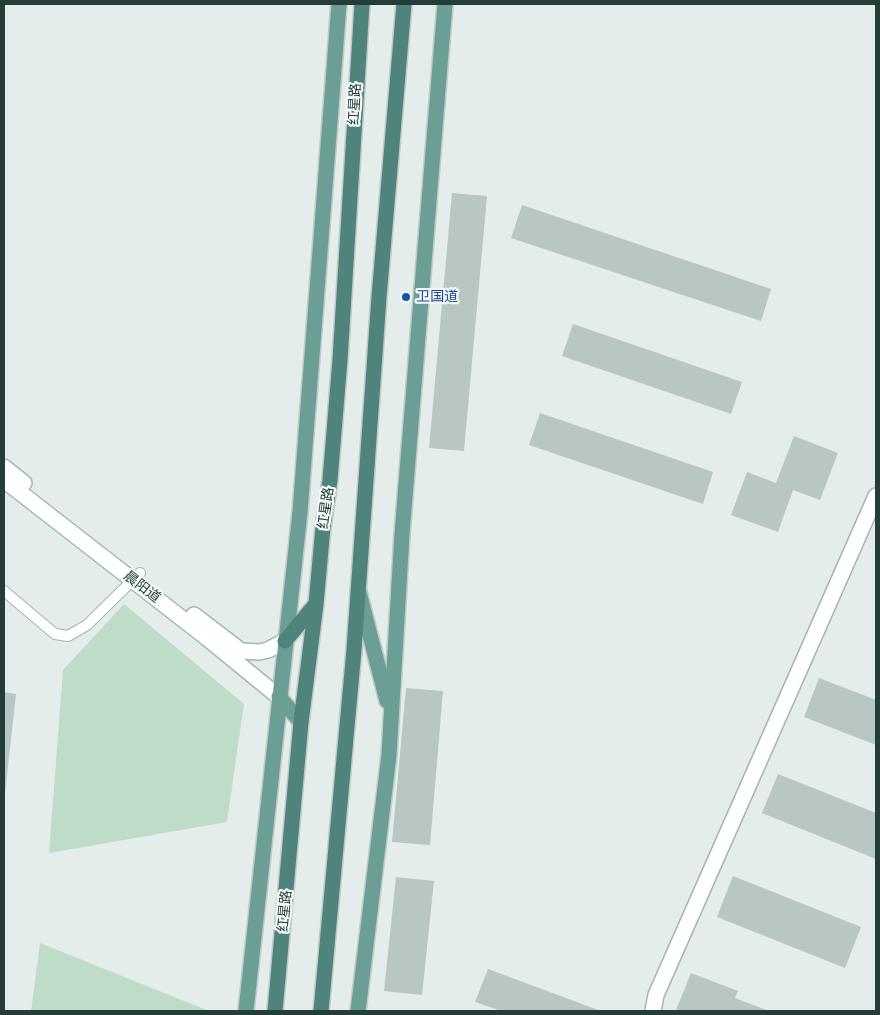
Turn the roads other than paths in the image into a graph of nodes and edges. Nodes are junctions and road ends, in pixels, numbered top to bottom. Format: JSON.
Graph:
{"nodes":[{"id":1,"x":339,"y":4,"type":"edge"},
{"id":2,"x":362,"y":4,"type":"edge"},
{"id":3,"x":404,"y":4,"type":"edge"},
{"id":4,"x":445,"y":4,"type":"edge"},
{"id":5,"x":4,"y":467,"type":"edge"},
{"id":6,"x":4,"y":480,"type":"edge"},
{"id":7,"x":876,"y":496,"type":"edge"},
{"id":8,"x":136,"y":576,"type":"junction"},
{"id":9,"x":359,"y":590,"type":"junction"},
{"id":10,"x":4,"y":591,"type":"edge"},
{"id":11,"x":316,"y":604,"type":"junction"},
{"id":12,"x":285,"y":641,"type":"junction"},
{"id":13,"x":354,"y":650,"type":"junction"},
{"id":14,"x":374,"y":651,"type":"junction"},
{"id":15,"x":394,"y":652,"type":"junction"},
{"id":16,"x":279,"y":697,"type":"junction"},
{"id":17,"x":391,"y":717,"type":"junction"},
{"id":18,"x":301,"y":722,"type":"junction"},
{"id":19,"x":246,"y":1011,"type":"edge"},
{"id":20,"x":276,"y":1011,"type":"edge"},
{"id":21,"x":321,"y":1011,"type":"edge"},
{"id":22,"x":358,"y":1011,"type":"edge"},
{"id":23,"x":653,"y":1011,"type":"edge"}],
"edges":[{"from":1,"to":12,"type":"main road"},
{"from":2,"to":11,"type":"highway","name":"红星路"},
{"from":3,"to":9,"type":"highway"},
{"from":4,"to":15,"type":"main road"},
{"from":5,"to":8,"type":"main road","name":"晨阳道"},
{"from":6,"to":8,"type":"main road","name":"晨阳道"},
{"from":7,"to":23,"type":"main road"},
{"from":8,"to":10,"type":"lane"},
{"from":8,"to":12,"type":"main road","name":"晨阳道"},
{"from":8,"to":16,"type":"main road","name":"晨阳道"},
{"from":9,"to":13,"type":"highway"},
{"from":9,"to":14,"type":"main road"},
{"from":11,"to":12,"type":"highway"},
{"from":11,"to":18,"type":"highway","name":"红星路"},
{"from":12,"to":16,"type":"main road"},
{"from":13,"to":14,"type":"main road"},
{"from":13,"to":21,"type":"highway"},
{"from":14,"to":15,"type":"main road"},
{"from":14,"to":17,"type":"main road"},
{"from":15,"to":17,"type":"main road"},
{"from":16,"to":18,"type":"main road"},
{"from":16,"to":19,"type":"main road"},
{"from":17,"to":22,"type":"main road"},
{"from":18,"to":20,"type":"highway","name":"红星路"}]}
